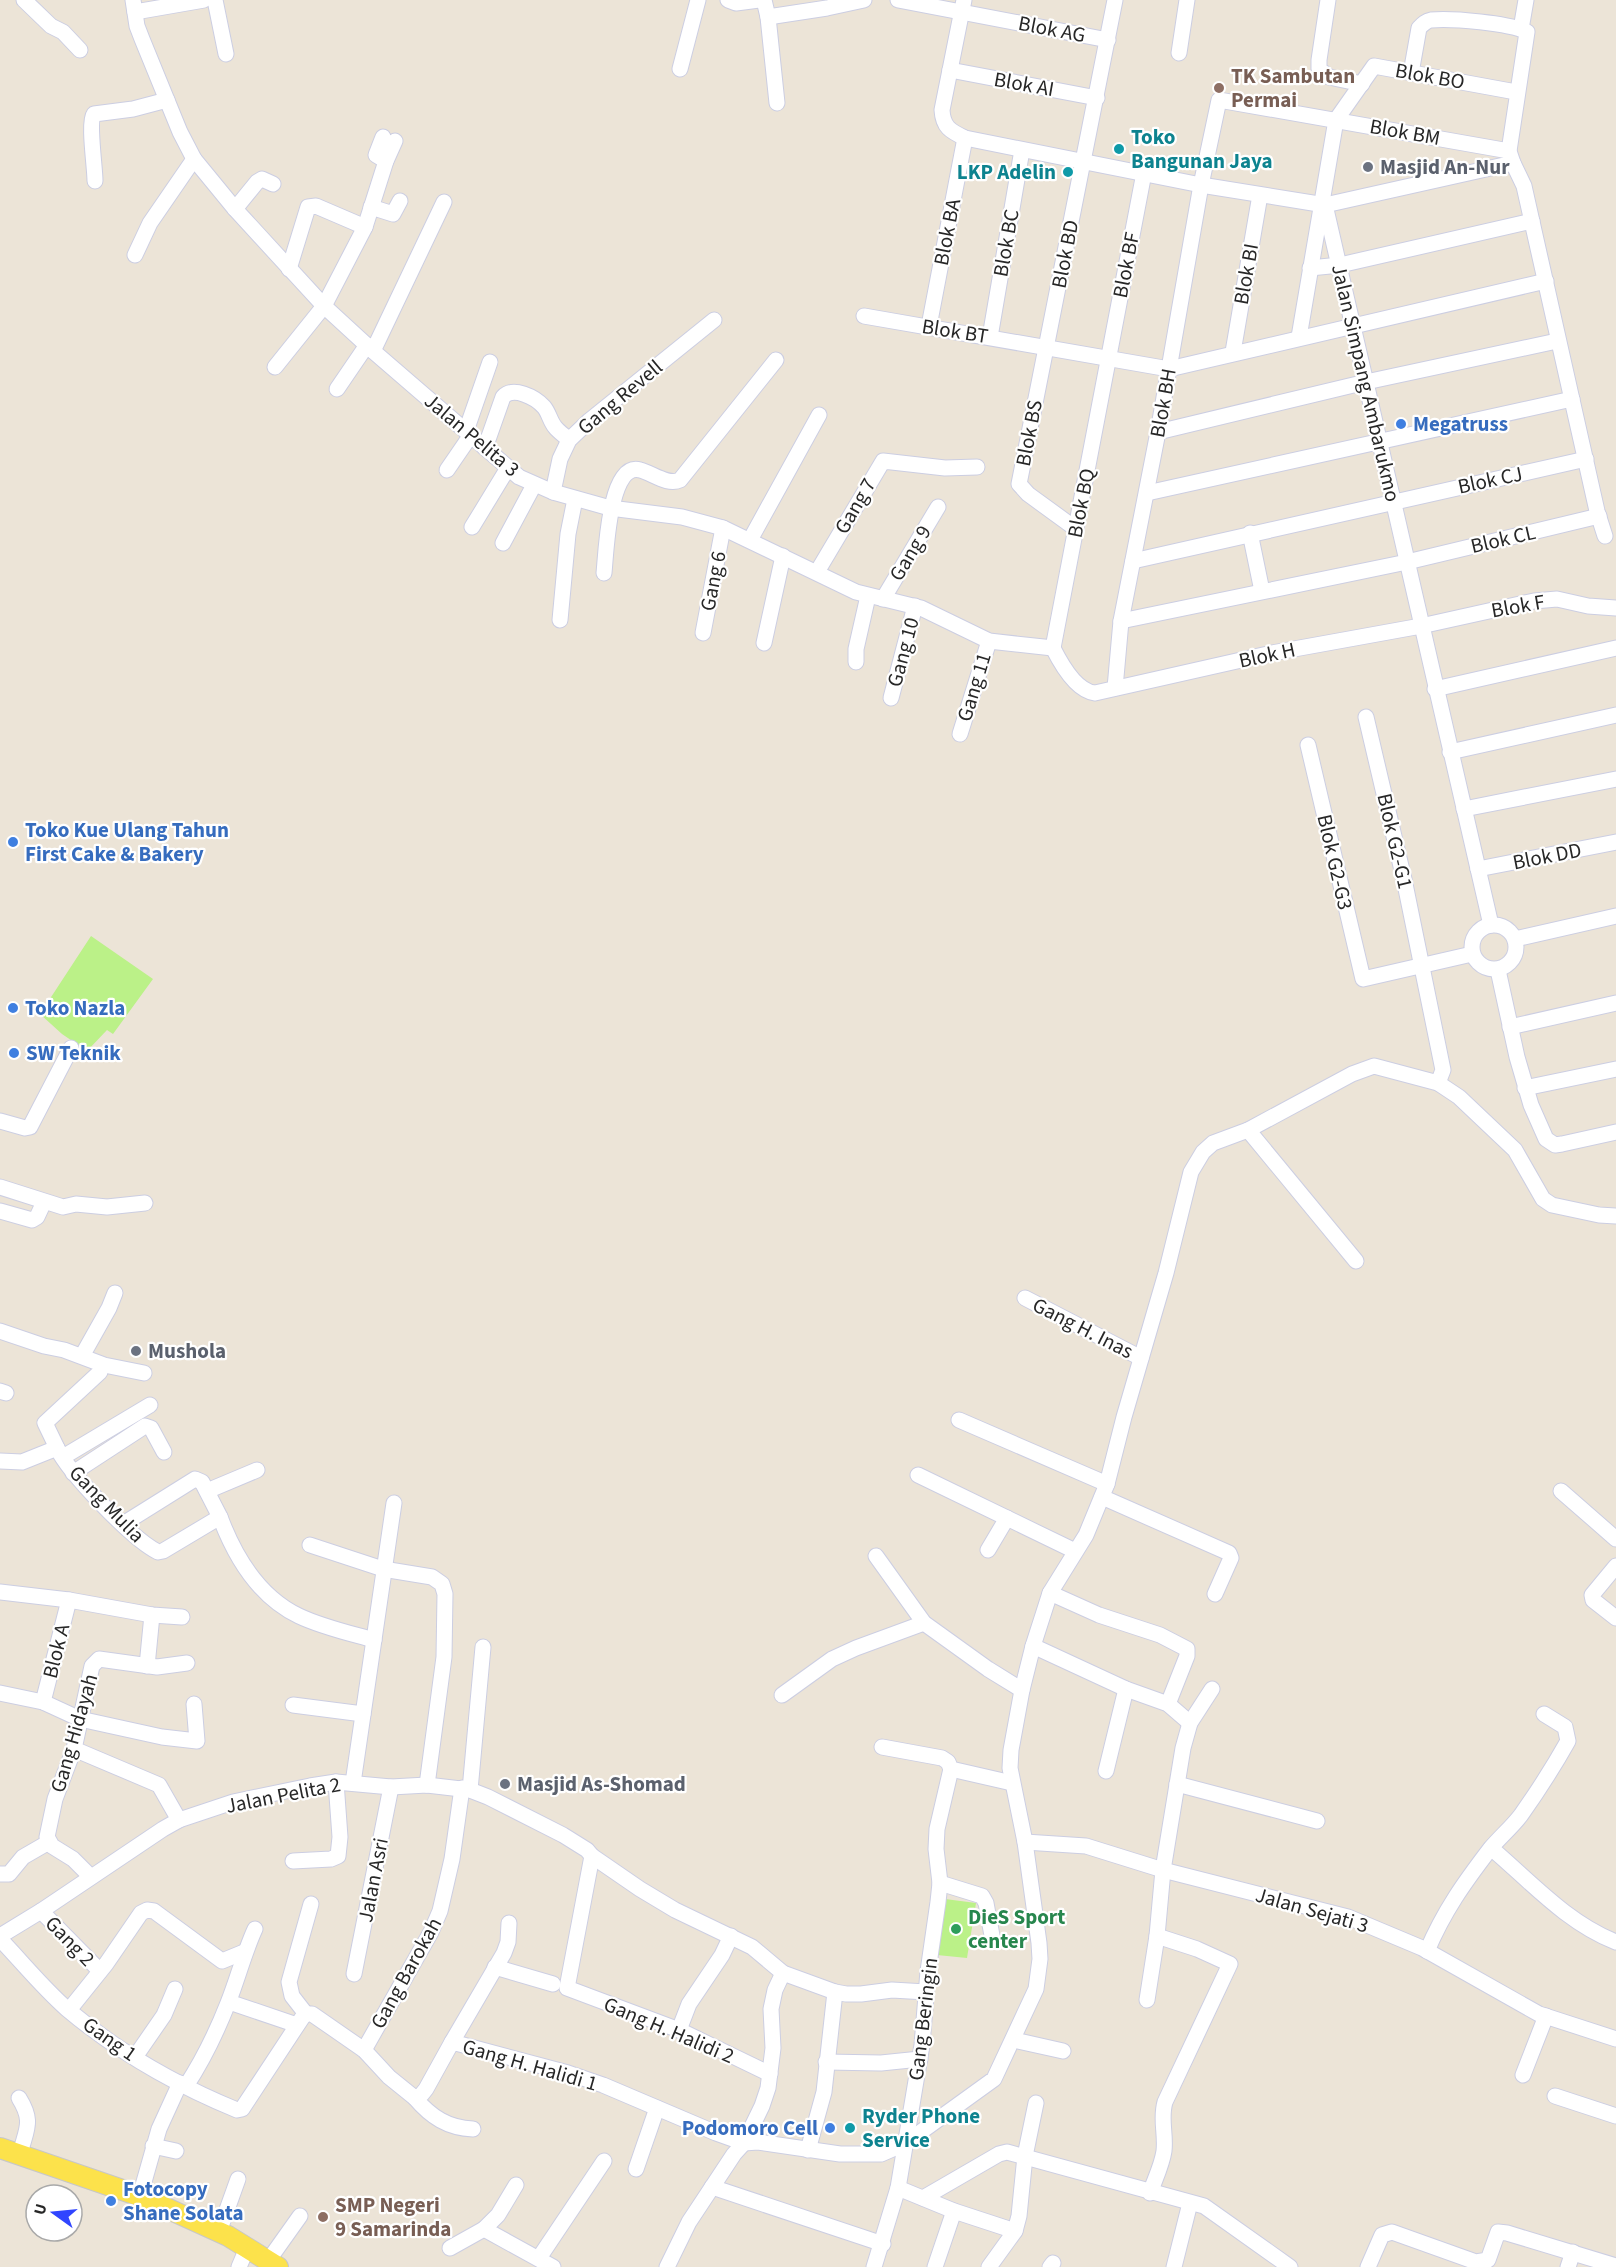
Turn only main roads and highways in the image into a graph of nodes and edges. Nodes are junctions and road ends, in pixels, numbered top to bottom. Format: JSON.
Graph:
{"nodes":[{"id":1,"x":0,"y":2148,"type":"edge"},
{"id":2,"x":273,"y":2264,"type":"edge"}],
"edges":[{"from":1,"to":2,"type":"main road"}]}
